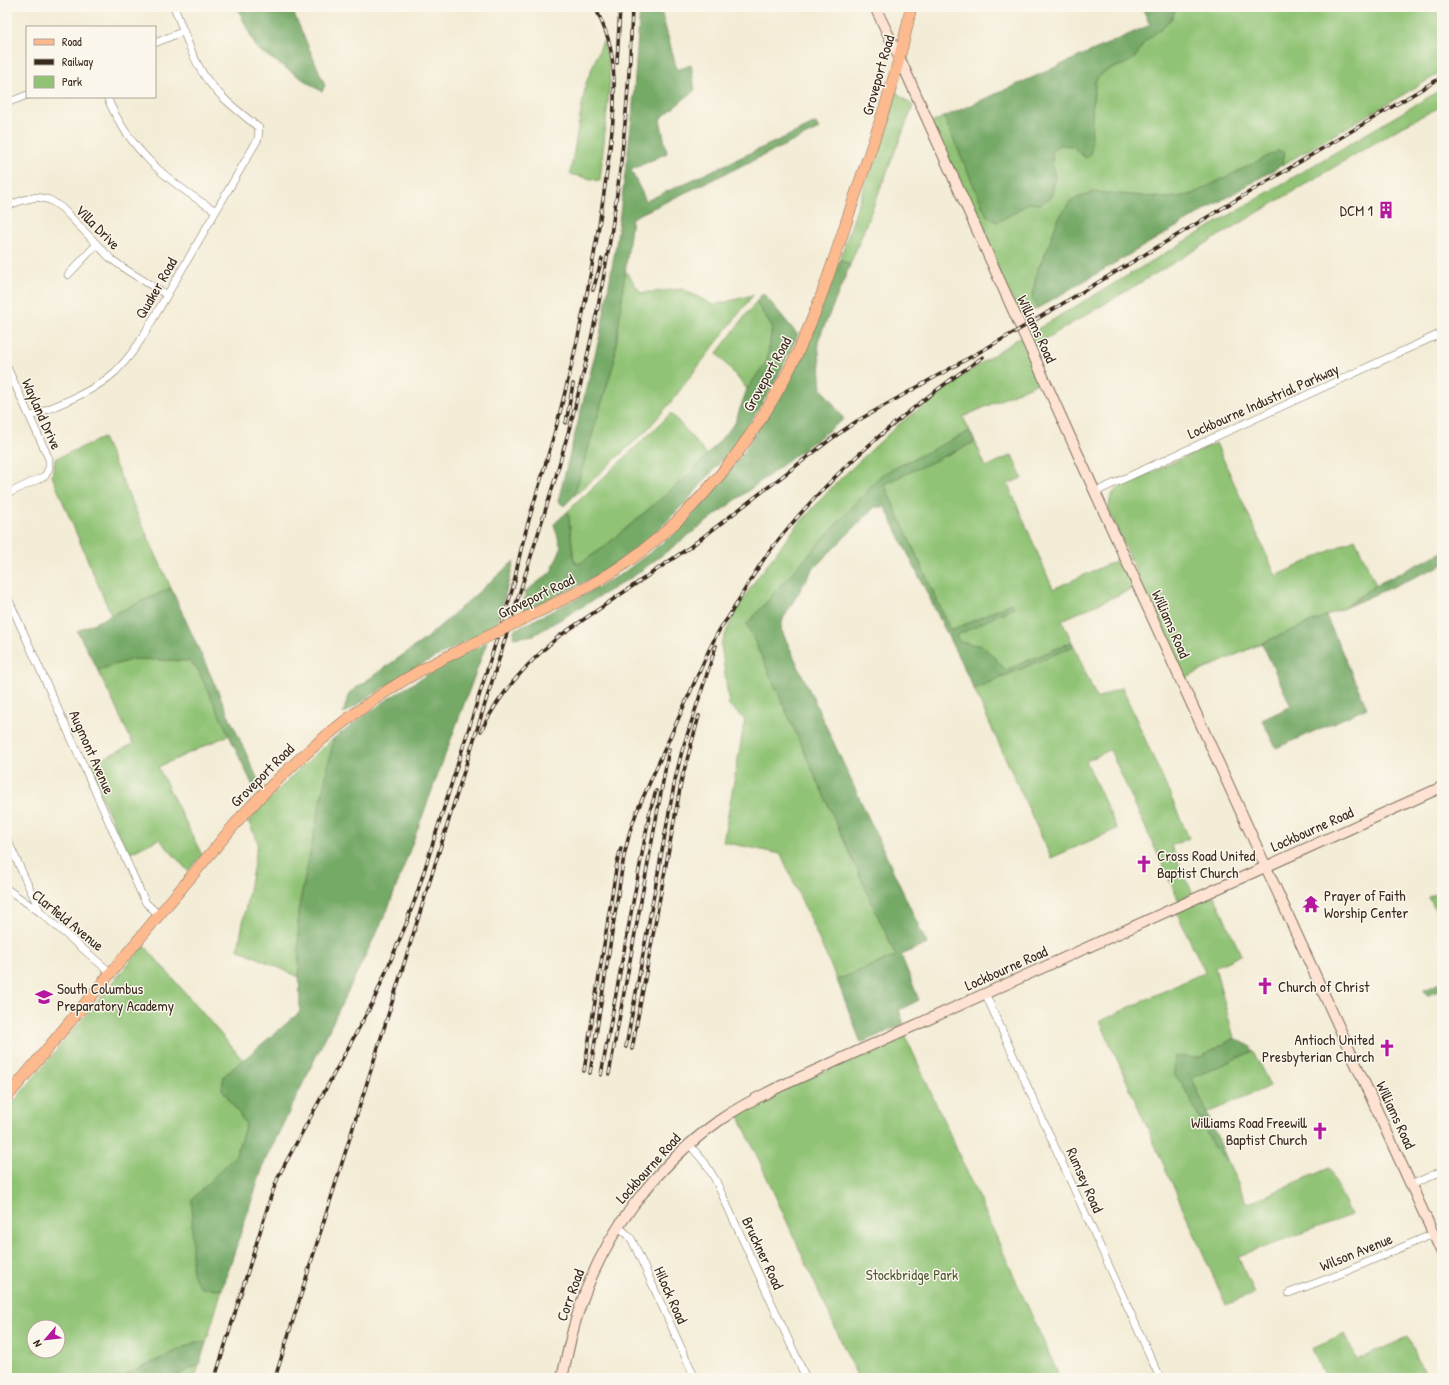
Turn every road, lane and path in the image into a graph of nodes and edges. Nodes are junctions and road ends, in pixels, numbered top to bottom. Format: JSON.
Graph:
{"nodes":[{"id":1,"x":174,"y":7,"type":"edge"},
{"id":2,"x":875,"y":7,"type":"edge"},
{"id":3,"x":911,"y":7,"type":"edge"},
{"id":4,"x":184,"y":31,"type":"junction"},
{"id":5,"x":156,"y":43,"type":"edge"},
{"id":6,"x":900,"y":59,"type":"junction"},
{"id":7,"x":26,"y":95,"type":"edge"},
{"id":8,"x":106,"y":98,"type":"edge"},
{"id":9,"x":7,"y":104,"type":"edge"},
{"id":10,"x":7,"y":206,"type":"edge"},
{"id":11,"x":216,"y":211,"type":"junction"},
{"id":12,"x":96,"y":245,"type":"junction"},
{"id":13,"x":68,"y":275,"type":"dead end"},
{"id":14,"x":167,"y":295,"type":"junction"},
{"id":15,"x":1442,"y":334,"type":"edge"},
{"id":16,"x":7,"y":368,"type":"edge"},
{"id":17,"x":30,"y":417,"type":"junction"},
{"id":18,"x":1094,"y":492,"type":"junction"},
{"id":19,"x":7,"y":494,"type":"edge"},
{"id":20,"x":7,"y":596,"type":"edge"},
{"id":21,"x":1442,"y":787,"type":"edge"},
{"id":22,"x":7,"y":839,"type":"edge"},
{"id":23,"x":1266,"y":867,"type":"junction"},
{"id":24,"x":7,"y":889,"type":"edge"},
{"id":25,"x":41,"y":914,"type":"junction"},
{"id":26,"x":159,"y":915,"type":"junction"},
{"id":27,"x":111,"y":973,"type":"junction"},
{"id":28,"x":985,"y":993,"type":"junction"},
{"id":29,"x":7,"y":1098,"type":"edge"},
{"id":30,"x":688,"y":1144,"type":"junction"},
{"id":31,"x":1442,"y":1172,"type":"edge"},
{"id":32,"x":1411,"y":1185,"type":"junction"},
{"id":33,"x":619,"y":1227,"type":"junction"},
{"id":34,"x":1433,"y":1234,"type":"junction"},
{"id":35,"x":1442,"y":1253,"type":"edge"},
{"id":36,"x":1289,"y":1293,"type":"dead end"},
{"id":37,"x":562,"y":1378,"type":"edge"},
{"id":38,"x":695,"y":1378,"type":"edge"},
{"id":39,"x":806,"y":1378,"type":"edge"},
{"id":40,"x":1160,"y":1378,"type":"edge"}],
"edges":[{"from":1,"to":4,"type":"street"},
{"from":2,"to":6,"type":"main road","name":"Williams Road"},
{"from":3,"to":6,"type":"main road","name":"Groveport Road"},
{"from":4,"to":5,"type":"street"},
{"from":4,"to":11,"type":"street","name":"Quaker Road"},
{"from":6,"to":18,"type":"main road","name":"Williams Road"},
{"from":6,"to":26,"type":"main road","name":"Groveport Road","bridge":true},
{"from":7,"to":9,"type":"street"},
{"from":8,"to":11,"type":"street"},
{"from":10,"to":12,"type":"street","name":"Villa Drive"},
{"from":11,"to":14,"type":"street","name":"Quaker Road"},
{"from":12,"to":13,"type":"street"},
{"from":12,"to":14,"type":"street","name":"Villa Drive"},
{"from":14,"to":17,"type":"street","name":"Quaker Road"},
{"from":15,"to":18,"type":"street","name":"Lockbourne Industrial Parkway"},
{"from":16,"to":17,"type":"street","name":"Wayland Drive"},
{"from":17,"to":19,"type":"street","name":"Wayland Drive"},
{"from":18,"to":23,"type":"main road","name":"Williams Road"},
{"from":20,"to":26,"type":"street","name":"Augmont Avenue"},
{"from":21,"to":23,"type":"main road","name":"Lockbourne Road"},
{"from":22,"to":25,"type":"street"},
{"from":23,"to":28,"type":"main road","name":"Lockbourne Road"},
{"from":23,"to":32,"type":"main road","name":"Williams Road"},
{"from":24,"to":25,"type":"street","name":"Clarfield Avenue"},
{"from":25,"to":27,"type":"street","name":"Clarfield Avenue"},
{"from":26,"to":27,"type":"main road","name":"Groveport Road"},
{"from":27,"to":29,"type":"main road","name":"Groveport Road"},
{"from":28,"to":30,"type":"main road","name":"Lockbourne Road"},
{"from":28,"to":40,"type":"street","name":"Rumsey Road"},
{"from":30,"to":33,"type":"main road","name":"Lockbourne Road"},
{"from":30,"to":39,"type":"street","name":"Bruckner Road"},
{"from":31,"to":32,"type":"street"},
{"from":32,"to":34,"type":"main road","name":"Williams Road"},
{"from":33,"to":37,"type":"main road","name":"Corr Road"},
{"from":33,"to":38,"type":"street","name":"Hilock Road"},
{"from":34,"to":35,"type":"main road","name":"Williams Road"},
{"from":34,"to":36,"type":"street","name":"Wilson Avenue"}]}
